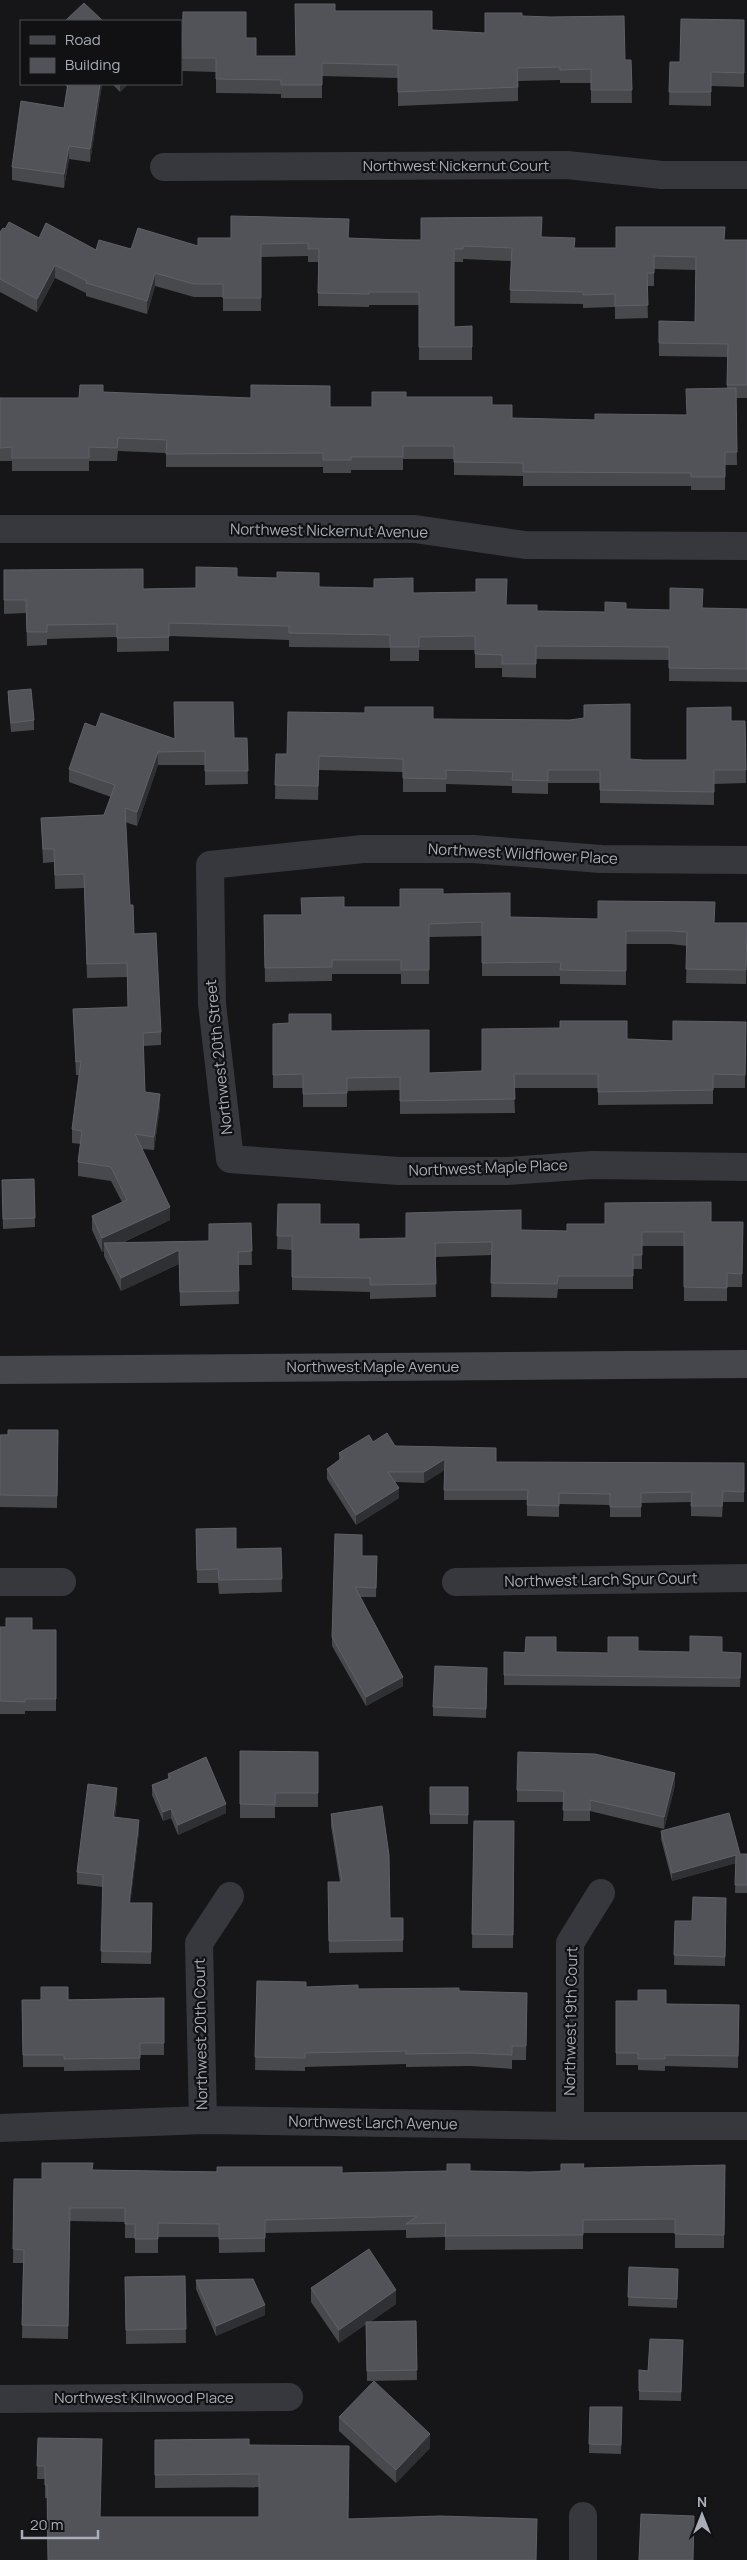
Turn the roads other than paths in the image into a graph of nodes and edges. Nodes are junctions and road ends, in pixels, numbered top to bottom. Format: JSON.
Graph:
{"nodes":[{"id":1,"x":164,"y":167,"type":"dead end"},
{"id":2,"x":747,"y":175,"type":"edge"},
{"id":3,"x":0,"y":529,"type":"edge"},
{"id":4,"x":747,"y":546,"type":"edge"},
{"id":5,"x":747,"y":860,"type":"edge"},
{"id":6,"x":210,"y":865,"type":"joint"},
{"id":7,"x":230,"y":1159,"type":"joint"},
{"id":8,"x":747,"y":1167,"type":"edge"},
{"id":9,"x":747,"y":1364,"type":"edge"},
{"id":10,"x":0,"y":1370,"type":"edge"},
{"id":11,"x":747,"y":1578,"type":"edge"},
{"id":12,"x":0,"y":1582,"type":"edge"},
{"id":13,"x":62,"y":1582,"type":"dead end"},
{"id":14,"x":456,"y":1582,"type":"dead end"},
{"id":15,"x":601,"y":1893,"type":"dead end"},
{"id":16,"x":230,"y":1896,"type":"dead end"},
{"id":17,"x":203,"y":2120,"type":"junction"},
{"id":18,"x":570,"y":2126,"type":"junction"},
{"id":19,"x":747,"y":2126,"type":"edge"},
{"id":20,"x":0,"y":2128,"type":"edge"},
{"id":21,"x":289,"y":2397,"type":"dead end"},
{"id":22,"x":0,"y":2399,"type":"edge"},
{"id":23,"x":583,"y":2516,"type":"dead end"},
{"id":24,"x":583,"y":2560,"type":"edge"}],
"edges":[{"from":1,"to":2,"type":"street","name":"Northwest Nickernut Court"},
{"from":3,"to":4,"type":"street","name":"Northwest Nickernut Avenue"},
{"from":5,"to":6,"type":"street","name":"Northwest Wildflower Place"},
{"from":6,"to":7,"type":"street","name":"Northwest 20th Street"},
{"from":7,"to":8,"type":"street","name":"Northwest Maple Place"},
{"from":9,"to":10,"type":"street","name":"Northwest Maple Avenue"},
{"from":11,"to":14,"type":"street","name":"Northwest Larch Spur Court"},
{"from":12,"to":13,"type":"street"},
{"from":15,"to":18,"type":"street","name":"Northwest 19th Court"},
{"from":16,"to":17,"type":"street","name":"Northwest 20th Court"},
{"from":17,"to":18,"type":"street","name":"Northwest Larch Avenue"},
{"from":17,"to":20,"type":"street","name":"Northwest Larch Avenue"},
{"from":18,"to":19,"type":"street","name":"Northwest Larch Avenue"},
{"from":21,"to":22,"type":"street","name":"Northwest Kilnwood Place"},
{"from":23,"to":24,"type":"street"}]}
